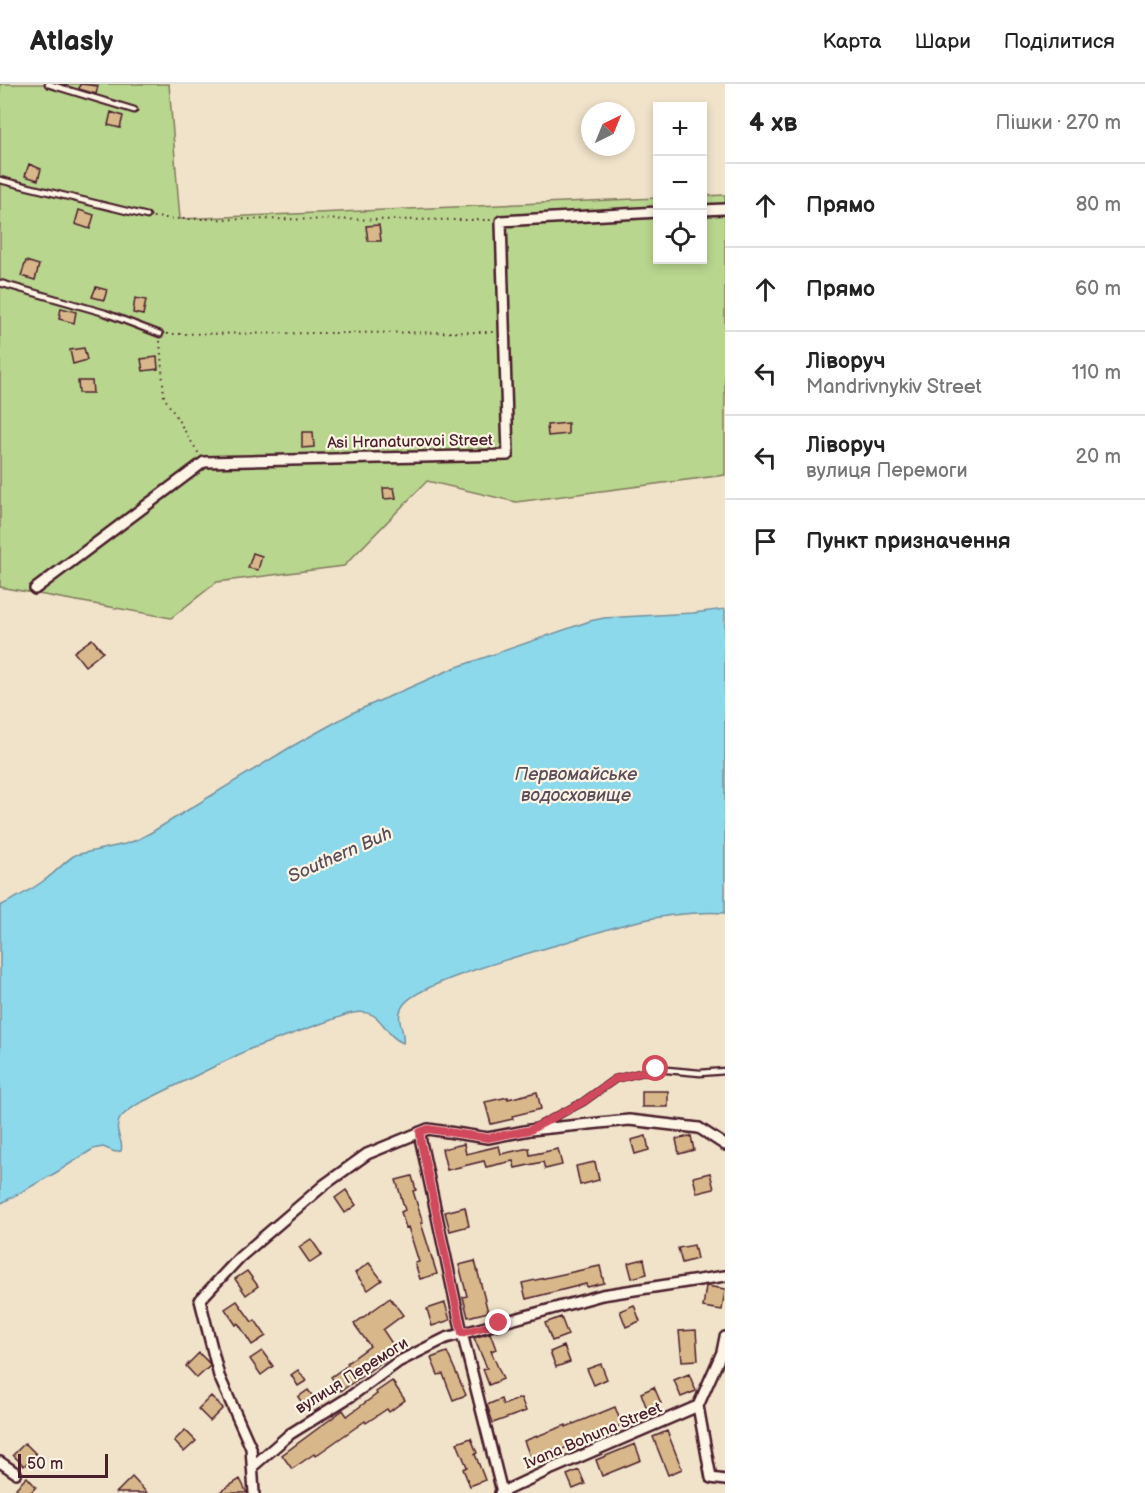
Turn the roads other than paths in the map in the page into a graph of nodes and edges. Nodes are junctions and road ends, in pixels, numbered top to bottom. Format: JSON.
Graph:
{"nodes":[{"id":1,"x":48,"y":84,"type":"edge"},
{"id":2,"x":135,"y":110,"type":"dead end"},
{"id":3,"x":0,"y":180,"type":"edge"},
{"id":4,"x":725,"y":209,"type":"edge"},
{"id":5,"x":707,"y":210,"type":"edge"},
{"id":6,"x":653,"y":212,"type":"edge"},
{"id":7,"x":147,"y":216,"type":"road end"},
{"id":8,"x":0,"y":283,"type":"edge"},
{"id":9,"x":160,"y":334,"type":"road end"},
{"id":10,"x":35,"y":589,"type":"dead end"},
{"id":11,"x":725,"y":1071,"type":"edge"},
{"id":12,"x":530,"y":1130,"type":"junction"},
{"id":13,"x":420,"y":1132,"type":"junction"},
{"id":14,"x":725,"y":1145,"type":"edge"},
{"id":15,"x":725,"y":1276,"type":"edge"},
{"id":16,"x":462,"y":1333,"type":"junction"},
{"id":17,"x":725,"y":1338,"type":"edge"},
{"id":18,"x":698,"y":1406,"type":"junction"},
{"id":19,"x":0,"y":1462,"type":"edge"},
{"id":20,"x":252,"y":1467,"type":"junction"},
{"id":21,"x":16,"y":1473,"type":"dead end"},
{"id":22,"x":725,"y":1480,"type":"edge"},
{"id":23,"x":501,"y":1492,"type":"edge"},
{"id":24,"x":254,"y":1493,"type":"edge"}],
"edges":[{"from":1,"to":2,"type":"lane"},
{"from":3,"to":7,"type":"lane"},
{"from":4,"to":5,"type":"street"},
{"from":6,"to":10,"type":"street","name":"Asi Hranaturovoi Street"},
{"from":8,"to":9,"type":"lane"},
{"from":11,"to":12,"type":"lane"},
{"from":12,"to":13,"type":"street"},
{"from":12,"to":14,"type":"street"},
{"from":13,"to":16,"type":"street"},
{"from":13,"to":20,"type":"street"},
{"from":15,"to":16,"type":"street","name":"вулиця Перемоги"},
{"from":16,"to":20,"type":"street","name":"вулиця Перемоги"},
{"from":16,"to":23,"type":"street"},
{"from":17,"to":18,"type":"street"},
{"from":18,"to":22,"type":"street"},
{"from":18,"to":23,"type":"street","name":"Ivana Bohuna Street"},
{"from":19,"to":21,"type":"street"},
{"from":20,"to":24,"type":"street"}]}
